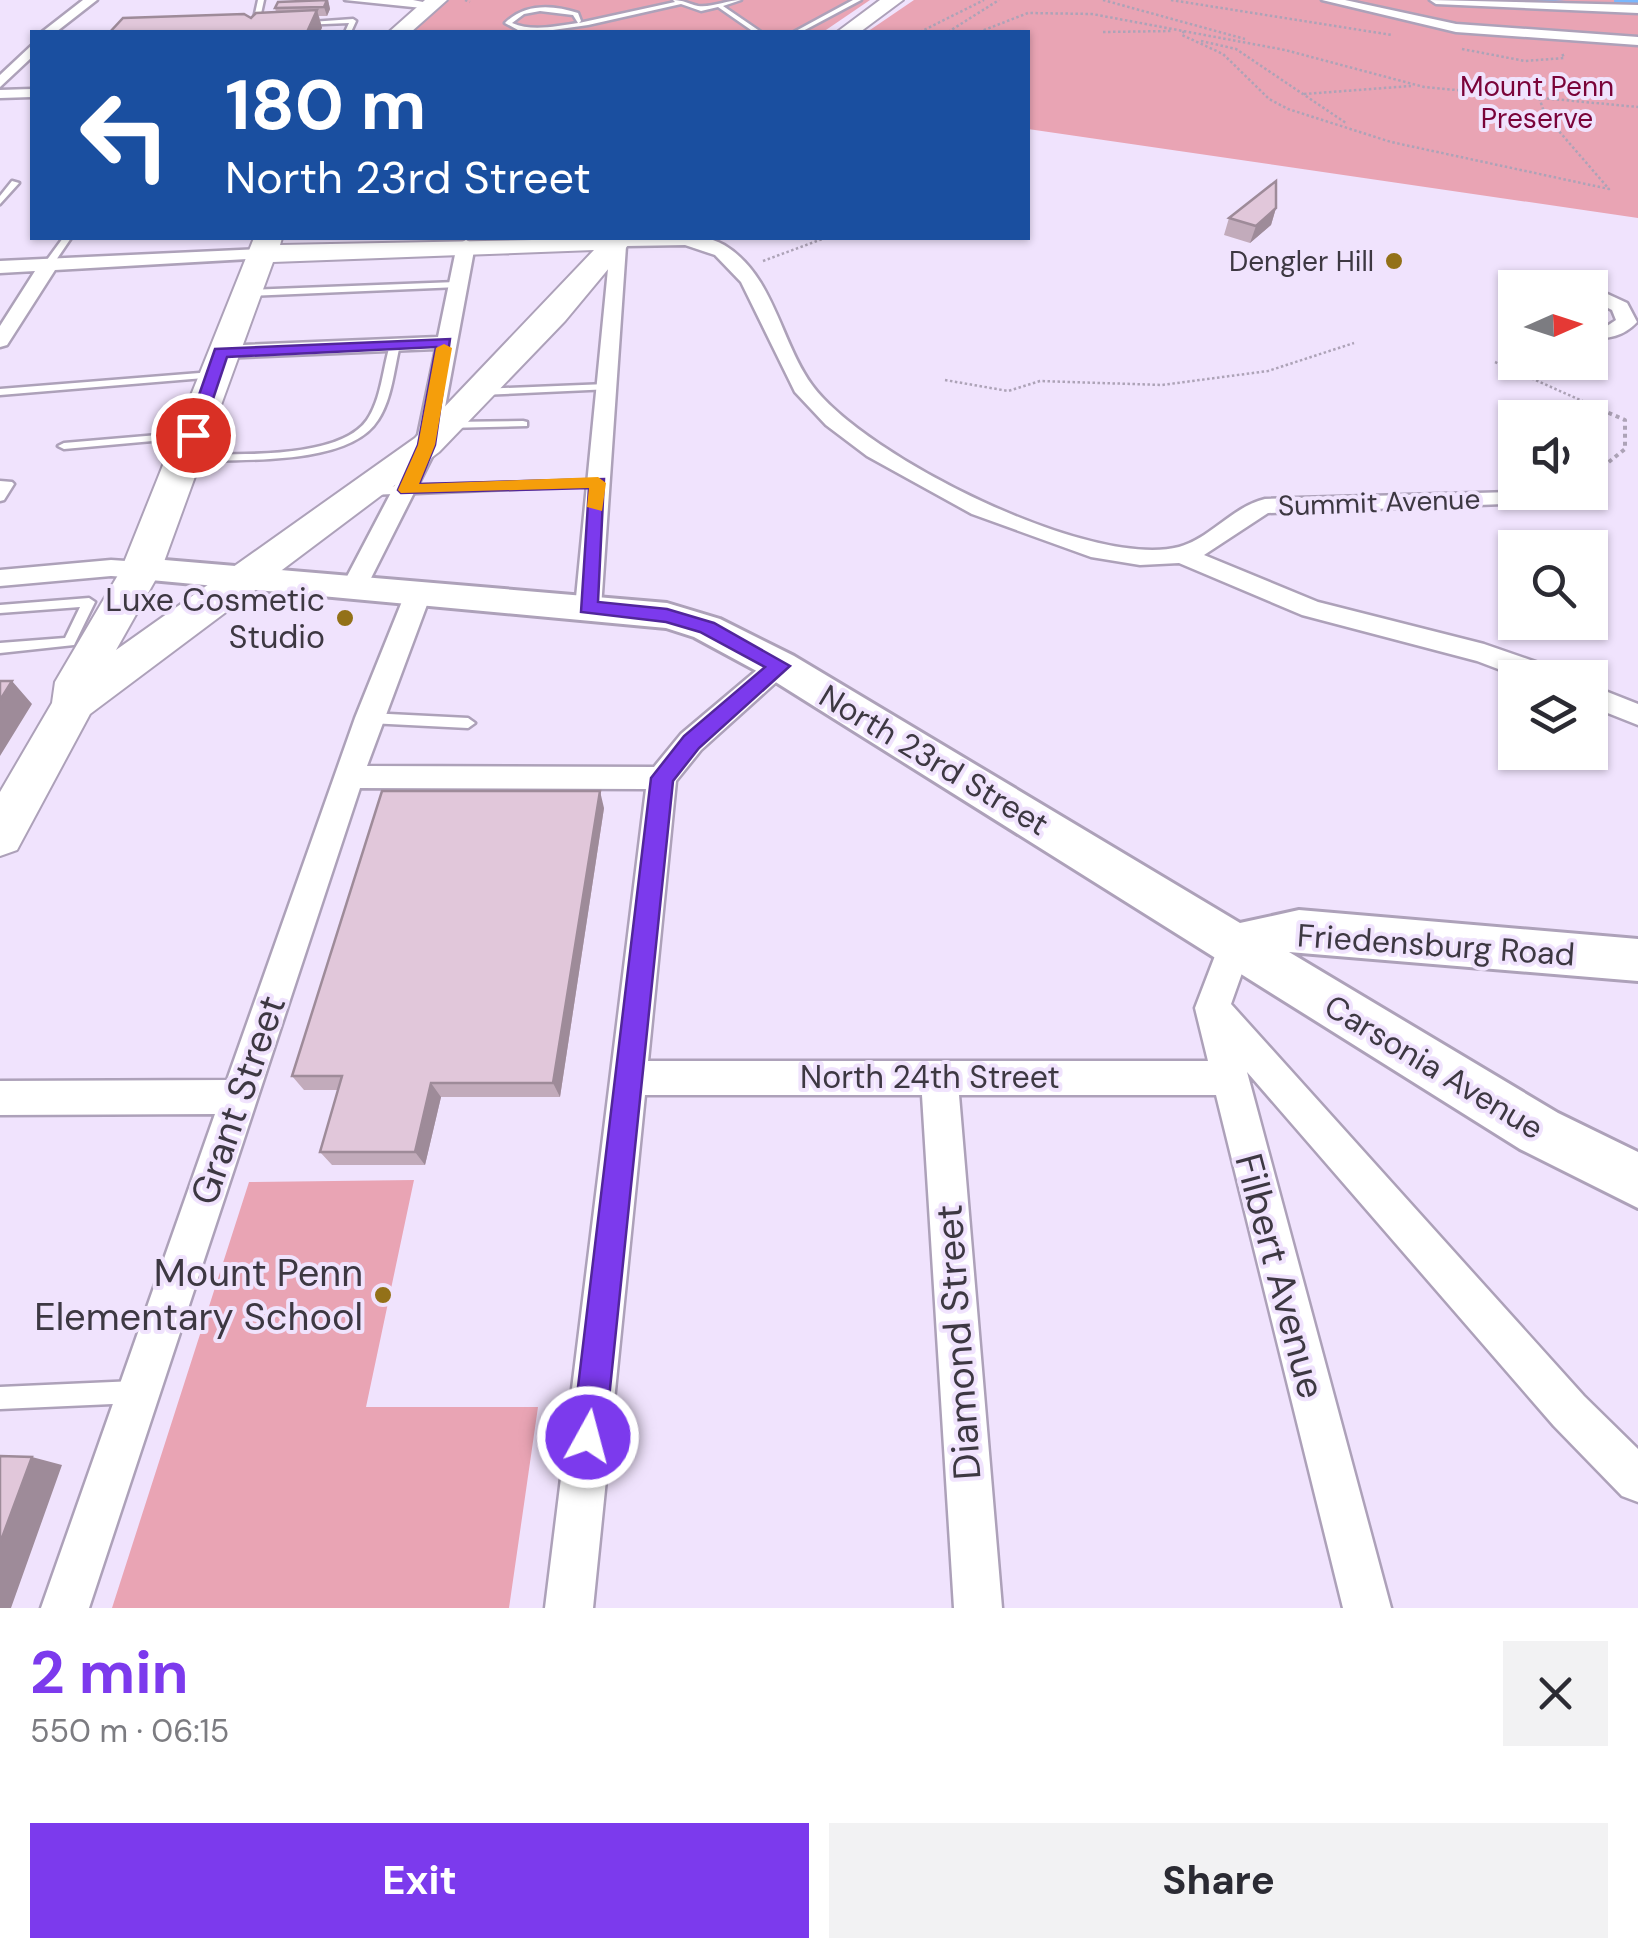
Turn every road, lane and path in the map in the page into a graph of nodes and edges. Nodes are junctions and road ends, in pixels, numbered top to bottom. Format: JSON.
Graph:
{"nodes":[{"id":1,"x":90,"y":0,"type":"edge"},
{"id":2,"x":261,"y":0,"type":"edge"},
{"id":3,"x":350,"y":0,"type":"edge"},
{"id":4,"x":549,"y":0,"type":"edge"},
{"id":5,"x":738,"y":0,"type":"edge"},
{"id":6,"x":858,"y":0,"type":"edge"},
{"id":7,"x":894,"y":0,"type":"edge"},
{"id":8,"x":983,"y":0,"type":"edge"},
{"id":9,"x":1000,"y":0,"type":"edge"},
{"id":10,"x":1102,"y":0,"type":"edge"},
{"id":11,"x":1170,"y":0,"type":"edge"},
{"id":12,"x":1328,"y":0,"type":"edge"},
{"id":13,"x":1436,"y":0,"type":"edge"},
{"id":14,"x":677,"y":1,"type":"edge"},
{"id":15,"x":434,"y":2,"type":"edge"},
{"id":16,"x":1109,"y":2,"type":"edge"},
{"id":17,"x":992,"y":3,"type":"junction"},
{"id":18,"x":721,"y":7,"type":"junction"},
{"id":19,"x":541,"y":9,"type":"junction"},
{"id":20,"x":584,"y":9,"type":"dead end"},
{"id":21,"x":1638,"y":10,"type":"edge"},
{"id":22,"x":297,"y":23,"type":"edge"},
{"id":23,"x":575,"y":24,"type":"edge"},
{"id":24,"x":252,"y":29,"type":"edge"},
{"id":25,"x":51,"y":30,"type":"edge"},
{"id":26,"x":349,"y":30,"type":"edge"},
{"id":27,"x":401,"y":30,"type":"edge"},
{"id":28,"x":517,"y":30,"type":"edge"},
{"id":29,"x":755,"y":30,"type":"edge"},
{"id":30,"x":801,"y":30,"type":"edge"},
{"id":31,"x":850,"y":30,"type":"edge"},
{"id":32,"x":924,"y":30,"type":"edge"},
{"id":33,"x":951,"y":30,"type":"edge"},
{"id":34,"x":983,"y":30,"type":"edge"},
{"id":35,"x":1184,"y":30,"type":"dead end"},
{"id":36,"x":1103,"y":32,"type":"dead end"},
{"id":37,"x":1194,"y":32,"type":"junction"},
{"id":38,"x":1394,"y":35,"type":"dead end"},
{"id":39,"x":1553,"y":38,"type":"junction"},
{"id":40,"x":1200,"y":41,"type":"junction"},
{"id":41,"x":1638,"y":42,"type":"edge"},
{"id":42,"x":1455,"y":46,"type":"dead end"},
{"id":43,"x":1285,"y":50,"type":"junction"},
{"id":44,"x":30,"y":51,"type":"edge"},
{"id":45,"x":0,"y":83,"type":"edge"},
{"id":46,"x":1424,"y":86,"type":"junction"},
{"id":47,"x":30,"y":92,"type":"edge"},
{"id":48,"x":0,"y":94,"type":"edge"},
{"id":49,"x":1304,"y":94,"type":"junction"},
{"id":50,"x":1538,"y":97,"type":"junction"},
{"id":51,"x":1638,"y":107,"type":"edge"},
{"id":52,"x":1349,"y":125,"type":"junction"},
{"id":53,"x":15,"y":183,"type":"dead end"},
{"id":54,"x":0,"y":201,"type":"edge"},
{"id":55,"x":66,"y":240,"type":"edge"},
{"id":56,"x":542,"y":240,"type":"edge"},
{"id":57,"x":617,"y":240,"type":"edge"},
{"id":58,"x":618,"y":240,"type":"edge"},
{"id":59,"x":630,"y":240,"type":"edge"},
{"id":60,"x":819,"y":240,"type":"edge"},
{"id":61,"x":467,"y":241,"type":"edge"},
{"id":62,"x":264,"y":246,"type":"edge"},
{"id":63,"x":49,"y":264,"type":"junction"},
{"id":64,"x":0,"y":266,"type":"edge"},
{"id":65,"x":742,"y":268,"type":"junction"},
{"id":66,"x":456,"y":285,"type":"junction"},
{"id":67,"x":246,"y":294,"type":"junction"},
{"id":68,"x":1638,"y":295,"type":"edge"},
{"id":69,"x":1608,"y":296,"type":"edge"},
{"id":70,"x":1608,"y":302,"type":"edge"},
{"id":71,"x":1608,"y":332,"type":"edge"},
{"id":72,"x":0,"y":340,"type":"edge"},
{"id":73,"x":445,"y":342,"type":"junction"},
{"id":74,"x":1354,"y":343,"type":"dead end"},
{"id":75,"x":394,"y":345,"type":"junction"},
{"id":76,"x":1495,"y":362,"type":"dead end"},
{"id":77,"x":216,"y":364,"type":"junction"},
{"id":78,"x":945,"y":380,"type":"dead end"},
{"id":79,"x":607,"y":387,"type":"junction"},
{"id":80,"x":0,"y":392,"type":"edge"},
{"id":81,"x":480,"y":392,"type":"junction"},
{"id":82,"x":1580,"y":400,"type":"edge"},
{"id":83,"x":1608,"y":412,"type":"edge"},
{"id":84,"x":523,"y":424,"type":"dead end"},
{"id":85,"x":437,"y":435,"type":"junction"},
{"id":86,"x":64,"y":446,"type":"dead end"},
{"id":87,"x":189,"y":447,"type":"junction"},
{"id":88,"x":1608,"y":462,"type":"edge"},
{"id":89,"x":598,"y":483,"type":"junction"},
{"id":90,"x":0,"y":484,"type":"edge"},
{"id":91,"x":407,"y":490,"type":"junction"},
{"id":92,"x":366,"y":491,"type":"junction"},
{"id":93,"x":0,"y":497,"type":"edge"},
{"id":94,"x":1498,"y":497,"type":"edge"},
{"id":95,"x":1182,"y":555,"type":"junction"},
{"id":96,"x":141,"y":570,"type":"junction"},
{"id":97,"x":0,"y":578,"type":"edge"},
{"id":98,"x":244,"y":579,"type":"junction"},
{"id":99,"x":354,"y":588,"type":"junction"},
{"id":100,"x":418,"y":594,"type":"junction"},
{"id":101,"x":588,"y":608,"type":"junction"},
{"id":102,"x":0,"y":609,"type":"edge"},
{"id":103,"x":0,"y":648,"type":"edge"},
{"id":104,"x":1503,"y":660,"type":"edge"},
{"id":105,"x":780,"y":666,"type":"junction"},
{"id":106,"x":1608,"y":702,"type":"edge"},
{"id":107,"x":74,"y":703,"type":"junction"},
{"id":108,"x":1638,"y":715,"type":"edge"},
{"id":109,"x":370,"y":718,"type":"junction"},
{"id":110,"x":468,"y":724,"type":"dead end"},
{"id":111,"x":350,"y":777,"type":"junction"},
{"id":112,"x":662,"y":778,"type":"junction"},
{"id":113,"x":0,"y":836,"type":"edge"},
{"id":114,"x":1235,"y":945,"type":"junction"},
{"id":115,"x":1638,"y":960,"type":"edge"},
{"id":116,"x":1212,"y":1008,"type":"junction"},
{"id":117,"x":939,"y":1075,"type":"junction"},
{"id":118,"x":630,"y":1078,"type":"junction"},
{"id":119,"x":1229,"y":1078,"type":"junction"},
{"id":120,"x":0,"y":1098,"type":"edge"},
{"id":121,"x":239,"y":1098,"type":"junction"},
{"id":122,"x":1638,"y":1181,"type":"edge"},
{"id":123,"x":138,"y":1392,"type":"junction"},
{"id":124,"x":0,"y":1398,"type":"edge"},
{"id":125,"x":1638,"y":1480,"type":"edge"},
{"id":126,"x":65,"y":1608,"type":"edge"},
{"id":127,"x":569,"y":1608,"type":"edge"},
{"id":128,"x":978,"y":1608,"type":"edge"},
{"id":129,"x":1367,"y":1608,"type":"edge"}],
"edges":[{"from":1,"to":25,"type":"street"},
{"from":2,"to":24,"type":"lane"},
{"from":3,"to":15,"type":"street"},
{"from":4,"to":19,"type":"lane"},
{"from":5,"to":18,"type":"lane"},
{"from":6,"to":30,"type":"lane"},
{"from":7,"to":31,"type":"main road"},
{"from":8,"to":17,"type":"path"},
{"from":8,"to":32,"type":"path"},
{"from":9,"to":17,"type":"path"},
{"from":10,"to":16,"type":"path"},
{"from":11,"to":38,"type":"path"},
{"from":12,"to":39,"type":"street"},
{"from":13,"to":21,"type":"street"},
{"from":14,"to":18,"type":"lane"},
{"from":14,"to":23,"type":"lane"},
{"from":15,"to":27,"type":"main road"},
{"from":16,"to":43,"type":"path"},
{"from":17,"to":33,"type":"path"},
{"from":18,"to":29,"type":"lane"},
{"from":19,"to":23,"type":"lane"},
{"from":19,"to":28,"type":"lane"},
{"from":20,"to":23,"type":"lane"},
{"from":22,"to":26,"type":"lane"},
{"from":34,"to":37,"type":"path"},
{"from":35,"to":40,"type":"path"},
{"from":36,"to":37,"type":"path"},
{"from":37,"to":43,"type":"path"},
{"from":39,"to":41,"type":"street"},
{"from":39,"to":42,"type":"path"},
{"from":40,"to":49,"type":"path"},
{"from":40,"to":52,"type":"path"},
{"from":43,"to":46,"type":"path"},
{"from":44,"to":45,"type":"street"},
{"from":46,"to":49,"type":"path"},
{"from":46,"to":50,"type":"path"},
{"from":47,"to":48,"type":"street"},
{"from":49,"to":52,"type":"path"},
{"from":50,"to":51,"type":"path"},
{"from":50,"to":52,"type":"path"},
{"from":53,"to":54,"type":"lane"},
{"from":55,"to":63,"type":"lane"},
{"from":56,"to":61,"type":"main road"},
{"from":57,"to":81,"type":"main road"},
{"from":58,"to":79,"type":"street"},
{"from":59,"to":65,"type":"street"},
{"from":60,"to":65,"type":"path"},
{"from":61,"to":62,"type":"main road"},
{"from":61,"to":66,"type":"street"},
{"from":62,"to":63,"type":"street"},
{"from":62,"to":67,"type":"main road"},
{"from":63,"to":64,"type":"street"},
{"from":63,"to":72,"type":"street"},
{"from":65,"to":95,"type":"street"},
{"from":66,"to":67,"type":"lane"},
{"from":66,"to":73,"type":"street"},
{"from":67,"to":77,"type":"main road"},
{"from":68,"to":69,"type":"street"},
{"from":70,"to":71,"type":"street"},
{"from":73,"to":75,"type":"street"},
{"from":73,"to":85,"type":"street"},
{"from":74,"to":78,"type":"path"},
{"from":75,"to":77,"type":"street"},
{"from":75,"to":87,"type":"lane"},
{"from":76,"to":82,"type":"path"},
{"from":77,"to":80,"type":"lane"},
{"from":77,"to":87,"type":"main road"},
{"from":79,"to":81,"type":"lane"},
{"from":79,"to":89,"type":"street"},
{"from":81,"to":85,"type":"main road"},
{"from":83,"to":88,"type":"path"},
{"from":84,"to":85,"type":"lane"},
{"from":85,"to":91,"type":"street"},
{"from":85,"to":92,"type":"main road"},
{"from":86,"to":87,"type":"lane"},
{"from":87,"to":96,"type":"main road"},
{"from":89,"to":91,"type":"lane"},
{"from":89,"to":101,"type":"street"},
{"from":90,"to":93,"type":"lane"},
{"from":91,"to":92,"type":"lane"},
{"from":91,"to":99,"type":"street"},
{"from":92,"to":98,"type":"main road"},
{"from":94,"to":95,"type":"street","name":"Summit Avenue"},
{"from":95,"to":104,"type":"street"},
{"from":96,"to":97,"type":"street"},
{"from":96,"to":98,"type":"main road","name":"North 23rd Street"},
{"from":96,"to":107,"type":"main road"},
{"from":98,"to":99,"type":"main road","name":"North 23rd Street"},
{"from":98,"to":107,"type":"main road"},
{"from":99,"to":100,"type":"main road","name":"North 23rd Street"},
{"from":100,"to":101,"type":"main road","name":"North 23rd Street"},
{"from":100,"to":109,"type":"street","name":"Grant Street"},
{"from":101,"to":105,"type":"main road","name":"North 23rd Street"},
{"from":102,"to":103,"type":"lane"},
{"from":105,"to":112,"type":"street"},
{"from":105,"to":114,"type":"main road","name":"North 23rd Street"},
{"from":106,"to":108,"type":"street"},
{"from":107,"to":113,"type":"main road"},
{"from":109,"to":110,"type":"lane"},
{"from":109,"to":111,"type":"street","name":"Grant Street"},
{"from":111,"to":112,"type":"street"},
{"from":111,"to":121,"type":"street","name":"Grant Street"},
{"from":112,"to":118,"type":"street"},
{"from":114,"to":115,"type":"main road","name":"Friedensburg Road"},
{"from":114,"to":116,"type":"street"},
{"from":114,"to":122,"type":"main road","name":"Carsonia Avenue"},
{"from":116,"to":119,"type":"street","name":"Filbert Avenue"},
{"from":116,"to":125,"type":"street"},
{"from":117,"to":118,"type":"street","name":"North 24th Street"},
{"from":117,"to":119,"type":"street","name":"North 24th Street"},
{"from":117,"to":128,"type":"street","name":"Diamond Street"},
{"from":118,"to":127,"type":"street"},
{"from":119,"to":129,"type":"street","name":"Filbert Avenue"},
{"from":120,"to":121,"type":"street"},
{"from":121,"to":123,"type":"street","name":"Grant Street"},
{"from":123,"to":124,"type":"lane"},
{"from":123,"to":126,"type":"street","name":"Grant Street"}]}
